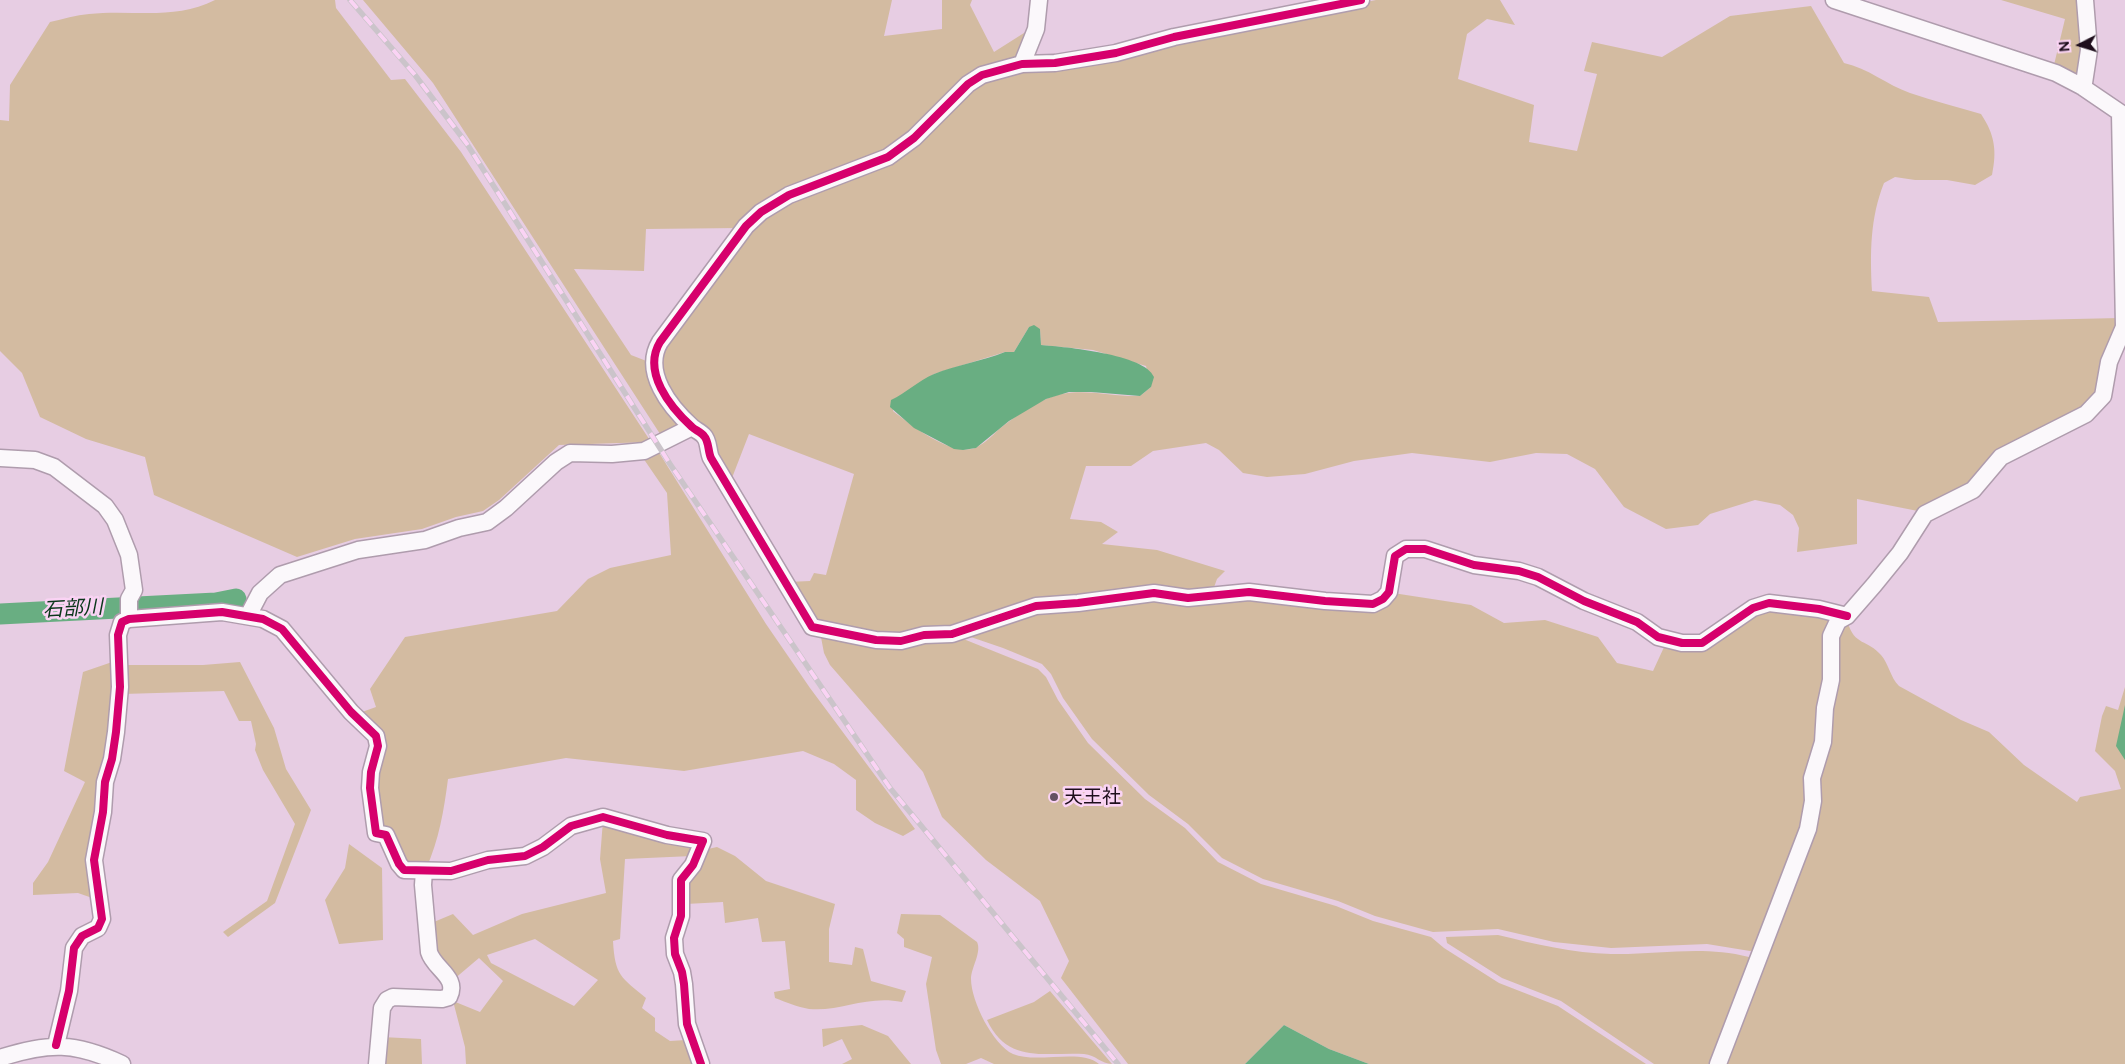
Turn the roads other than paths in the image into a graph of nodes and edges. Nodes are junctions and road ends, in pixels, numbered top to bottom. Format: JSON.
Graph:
{"nodes":[{"id":1,"x":1039,"y":0,"type":"edge"},
{"id":2,"x":1361,"y":0,"type":"edge"},
{"id":3,"x":1834,"y":0,"type":"edge"},
{"id":4,"x":2086,"y":0,"type":"edge"},
{"id":5,"x":1022,"y":64,"type":"junction"},
{"id":6,"x":2081,"y":86,"type":"junction"},
{"id":7,"x":2122,"y":115,"type":"edge"},
{"id":8,"x":692,"y":427,"type":"junction"},
{"id":9,"x":0,"y":458,"type":"edge"},
{"id":10,"x":129,"y":611,"type":"junction"},
{"id":11,"x":248,"y":616,"type":"junction"},
{"id":12,"x":1847,"y":616,"type":"junction"},
{"id":13,"x":424,"y":871,"type":"junction"},
{"id":14,"x":56,"y":1045,"type":"junction"},
{"id":15,"x":0,"y":1058,"type":"edge"},
{"id":16,"x":122,"y":1064,"type":"edge"},
{"id":17,"x":377,"y":1064,"type":"edge"},
{"id":18,"x":701,"y":1064,"type":"edge"},
{"id":19,"x":1718,"y":1064,"type":"edge"}],
"edges":[{"from":1,"to":5,"type":"street"},
{"from":2,"to":5,"type":"street"},
{"from":3,"to":6,"type":"street"},
{"from":4,"to":6,"type":"street"},
{"from":5,"to":8,"type":"street"},
{"from":6,"to":7,"type":"street"},
{"from":7,"to":12,"type":"street"},
{"from":8,"to":11,"type":"street"},
{"from":8,"to":12,"type":"street"},
{"from":9,"to":10,"type":"street"},
{"from":10,"to":11,"type":"street"},
{"from":10,"to":14,"type":"street"},
{"from":11,"to":13,"type":"street"},
{"from":12,"to":19,"type":"street"},
{"from":13,"to":17,"type":"street"},
{"from":13,"to":18,"type":"street"},
{"from":14,"to":15,"type":"street"},
{"from":14,"to":16,"type":"street"}]}
